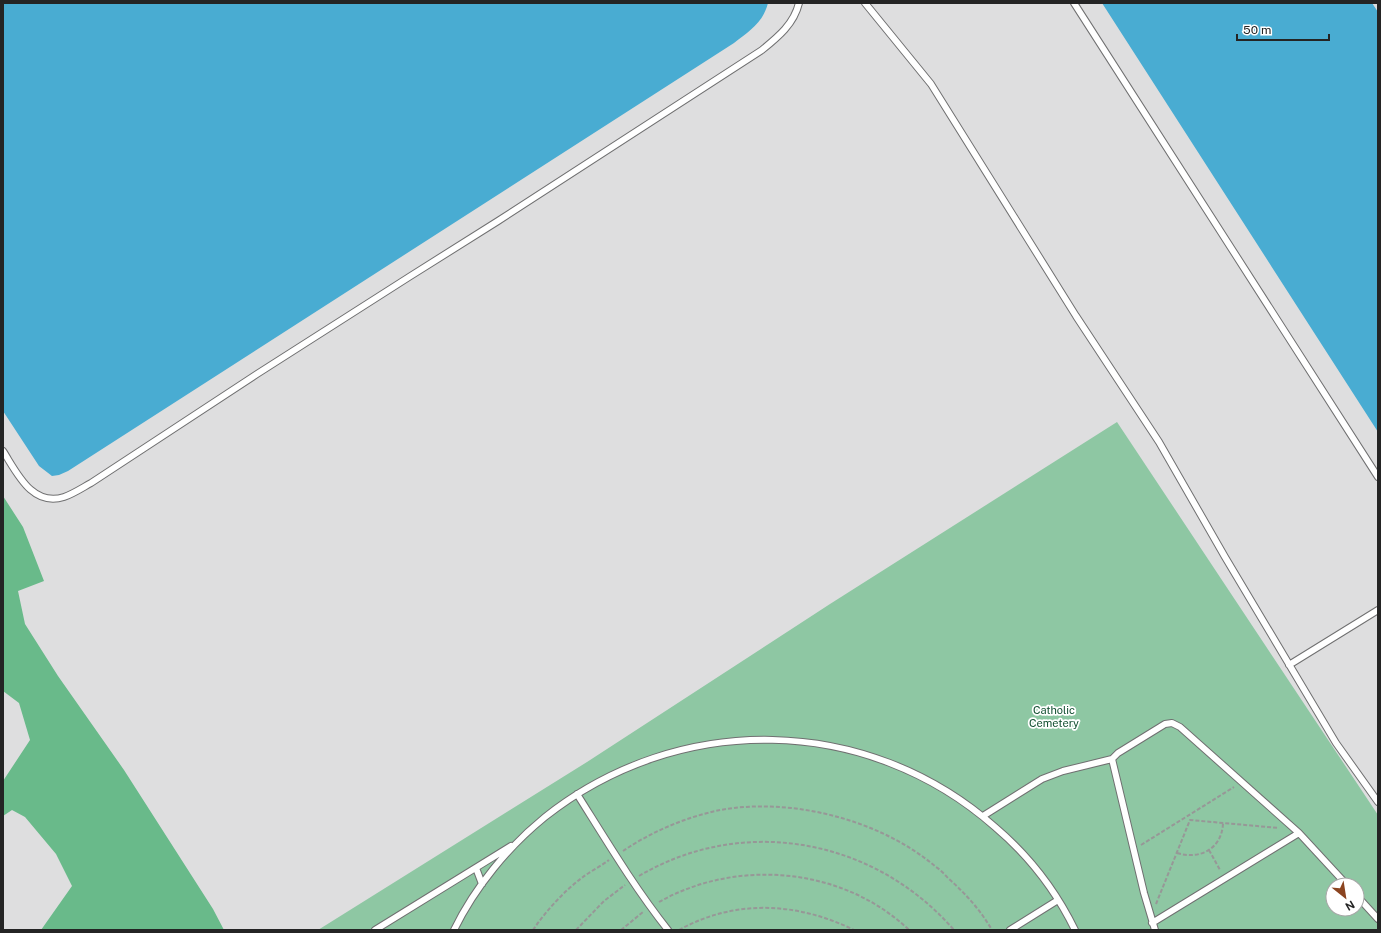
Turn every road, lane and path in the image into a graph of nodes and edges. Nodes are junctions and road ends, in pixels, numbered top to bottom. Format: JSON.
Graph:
{"nodes":[{"id":1,"x":799,"y":3,"type":"edge"},
{"id":2,"x":865,"y":3,"type":"edge"},
{"id":3,"x":1074,"y":3,"type":"edge"},
{"id":4,"x":3,"y":451,"type":"edge"},
{"id":5,"x":1378,"y":477,"type":"edge"},
{"id":6,"x":1378,"y":610,"type":"edge"},
{"id":7,"x":1289,"y":665,"type":"junction"},
{"id":8,"x":1112,"y":759,"type":"junction"},
{"id":9,"x":1242,"y":782,"type":"junction"},
{"id":10,"x":577,"y":794,"type":"junction"},
{"id":11,"x":1378,"y":802,"type":"edge"},
{"id":12,"x":983,"y":816,"type":"junction"},
{"id":13,"x":1187,"y":816,"type":"junction"},
{"id":14,"x":1190,"y":820,"type":"junction"},
{"id":15,"x":1224,"y":823,"type":"junction"},
{"id":16,"x":1297,"y":831,"type":"junction"},
{"id":17,"x":519,"y":840,"type":"junction"},
{"id":18,"x":1133,"y":849,"type":"junction"},
{"id":19,"x":1209,"y":850,"type":"junction"},
{"id":20,"x":1177,"y":853,"type":"junction"},
{"id":21,"x":616,"y":856,"type":"junction"},
{"id":22,"x":476,"y":868,"type":"junction"},
{"id":23,"x":1340,"y":877,"type":"edge"},
{"id":24,"x":1225,"y":878,"type":"junction"},
{"id":25,"x":632,"y":881,"type":"junction"},
{"id":26,"x":482,"y":884,"type":"junction"},
{"id":27,"x":1058,"y":900,"type":"junction"},
{"id":28,"x":1365,"y":905,"type":"edge"},
{"id":29,"x":650,"y":907,"type":"junction"},
{"id":30,"x":1378,"y":919,"type":"edge"},
{"id":31,"x":1151,"y":920,"type":"junction"},
{"id":32,"x":375,"y":930,"type":"edge"},
{"id":33,"x":454,"y":930,"type":"edge"},
{"id":34,"x":533,"y":930,"type":"edge"},
{"id":35,"x":576,"y":930,"type":"edge"},
{"id":36,"x":621,"y":930,"type":"edge"},
{"id":37,"x":668,"y":930,"type":"edge"},
{"id":38,"x":679,"y":930,"type":"edge"},
{"id":39,"x":854,"y":930,"type":"edge"},
{"id":40,"x":909,"y":930,"type":"edge"},
{"id":41,"x":954,"y":930,"type":"edge"},
{"id":42,"x":992,"y":930,"type":"edge"},
{"id":43,"x":1010,"y":930,"type":"edge"},
{"id":44,"x":1075,"y":930,"type":"edge"},
{"id":45,"x":1155,"y":930,"type":"edge"}],
"edges":[{"from":1,"to":4,"type":"lane"},
{"from":2,"to":7,"type":"lane"},
{"from":3,"to":5,"type":"lane"},
{"from":6,"to":7,"type":"lane"},
{"from":7,"to":11,"type":"lane"},
{"from":8,"to":9,"type":"lane"},
{"from":8,"to":12,"type":"lane"},
{"from":8,"to":18,"type":"lane"},
{"from":9,"to":13,"type":"path"},
{"from":9,"to":16,"type":"lane"},
{"from":10,"to":12,"type":"lane"},
{"from":10,"to":17,"type":"lane"},
{"from":10,"to":21,"type":"lane"},
{"from":12,"to":27,"type":"lane"},
{"from":13,"to":14,"type":"path"},
{"from":13,"to":18,"type":"path"},
{"from":14,"to":15,"type":"path"},
{"from":14,"to":20,"type":"path"},
{"from":15,"to":16,"type":"path"},
{"from":15,"to":19,"type":"path"},
{"from":16,"to":23,"type":"lane"},
{"from":16,"to":24,"type":"lane"},
{"from":17,"to":22,"type":"lane"},
{"from":17,"to":26,"type":"lane"},
{"from":18,"to":31,"type":"lane"},
{"from":19,"to":20,"type":"path"},
{"from":19,"to":24,"type":"path"},
{"from":20,"to":31,"type":"path"},
{"from":21,"to":25,"type":"lane"},
{"from":21,"to":34,"type":"path"},
{"from":21,"to":42,"type":"path"},
{"from":22,"to":26,"type":"lane"},
{"from":22,"to":32,"type":"lane"},
{"from":24,"to":31,"type":"lane"},
{"from":25,"to":29,"type":"lane"},
{"from":25,"to":35,"type":"path"},
{"from":25,"to":41,"type":"path"},
{"from":26,"to":33,"type":"lane"},
{"from":27,"to":43,"type":"lane"},
{"from":27,"to":44,"type":"lane"},
{"from":28,"to":30,"type":"lane"},
{"from":29,"to":36,"type":"path"},
{"from":29,"to":37,"type":"lane"},
{"from":29,"to":40,"type":"path"},
{"from":31,"to":45,"type":"lane"},
{"from":38,"to":39,"type":"path"}]}
